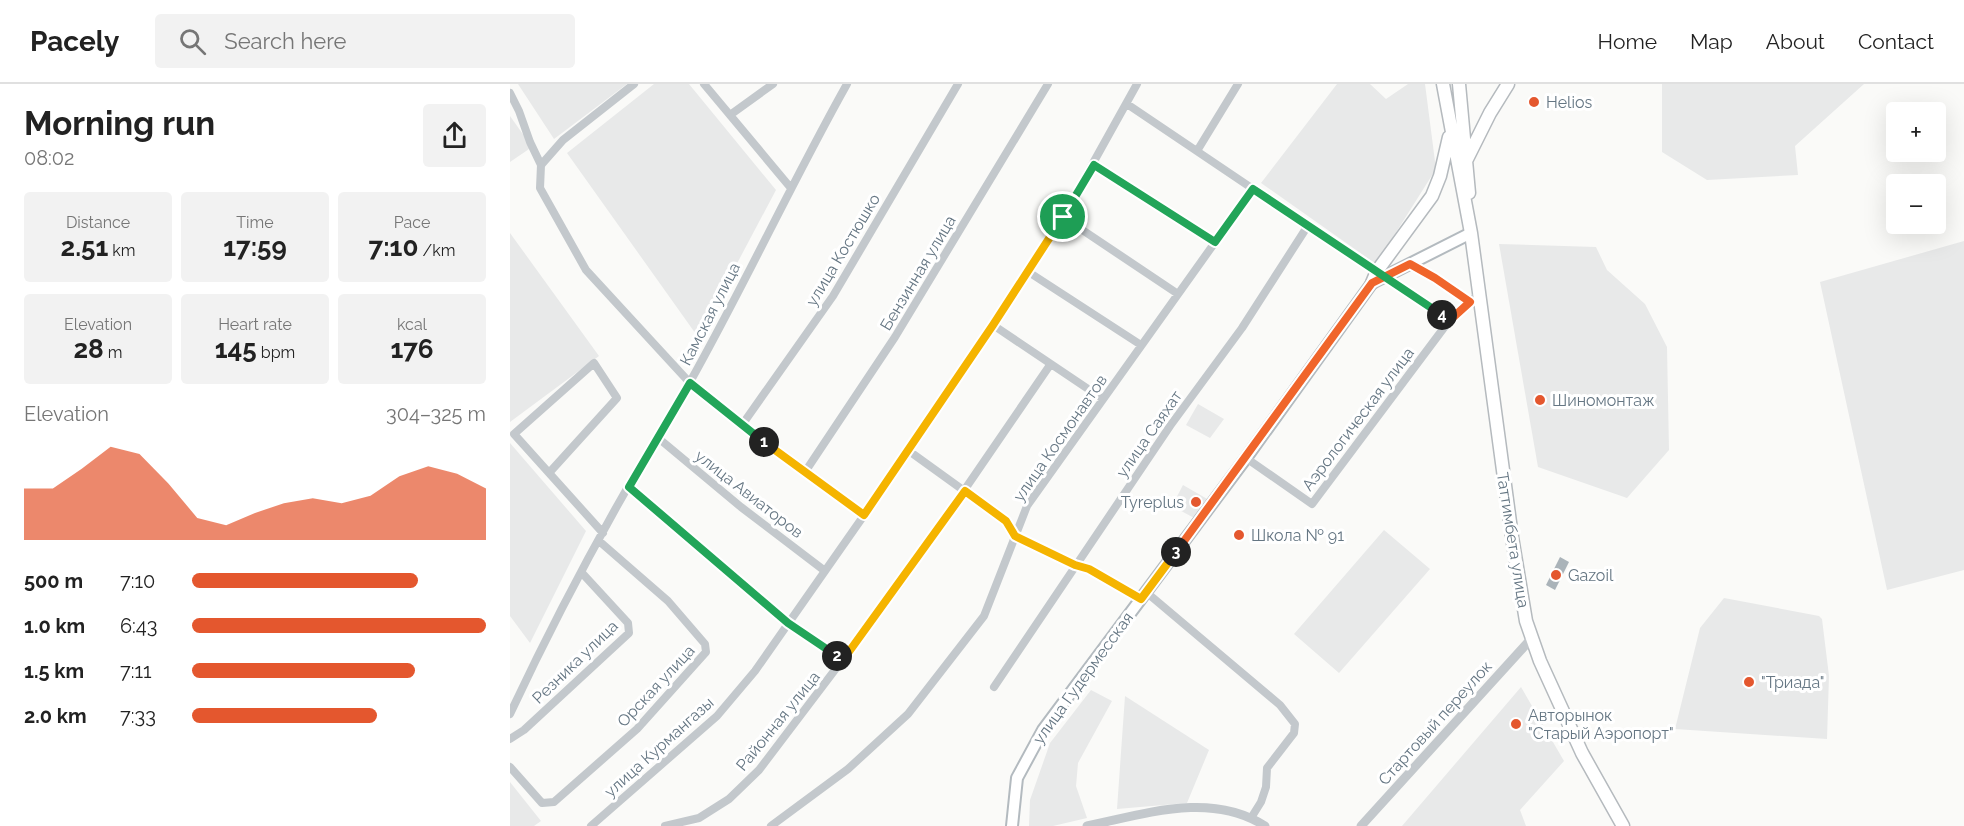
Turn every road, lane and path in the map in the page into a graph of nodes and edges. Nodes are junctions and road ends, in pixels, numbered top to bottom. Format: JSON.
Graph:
{"nodes":[{"id":1,"x":634,"y":84,"type":"edge"},
{"id":2,"x":704,"y":84,"type":"edge"},
{"id":3,"x":773,"y":84,"type":"edge"},
{"id":4,"x":958,"y":84,"type":"edge"},
{"id":5,"x":1048,"y":84,"type":"edge"},
{"id":6,"x":1137,"y":84,"type":"edge"},
{"id":7,"x":1238,"y":84,"type":"edge"},
{"id":8,"x":1459,"y":84,"type":"edge"},
{"id":9,"x":1508,"y":84,"type":"edge"},
{"id":10,"x":1446,"y":85,"type":"edge"},
{"id":11,"x":842,"y":86,"type":"edge"},
{"id":12,"x":510,"y":93,"type":"edge"},
{"id":13,"x":1126,"y":104,"type":"junction"},
{"id":14,"x":730,"y":115,"type":"junction"},
{"id":15,"x":1450,"y":133,"type":"junction"},
{"id":16,"x":1197,"y":151,"type":"junction"},
{"id":17,"x":1467,"y":160,"type":"junction"},
{"id":18,"x":541,"y":165,"type":"junction"},
{"id":19,"x":1094,"y":165,"type":"junction"},
{"id":20,"x":790,"y":187,"type":"junction"},
{"id":21,"x":1253,"y":189,"type":"junction"},
{"id":22,"x":1063,"y":217,"type":"junction"},
{"id":23,"x":1307,"y":227,"type":"junction"},
{"id":24,"x":1471,"y":233,"type":"junction"},
{"id":25,"x":1215,"y":242,"type":"junction"},
{"id":26,"x":1410,"y":264,"type":"junction"},
{"id":27,"x":1028,"y":271,"type":"junction"},
{"id":28,"x":1382,"y":274,"type":"junction"},
{"id":29,"x":1372,"y":283,"type":"joint"},
{"id":30,"x":1178,"y":294,"type":"junction"},
{"id":31,"x":1475,"y":297,"type":"junction"},
{"id":32,"x":1449,"y":321,"type":"junction"},
{"id":33,"x":993,"y":325,"type":"junction"},
{"id":34,"x":1142,"y":345,"type":"junction"},
{"id":35,"x":1050,"y":364,"type":"junction"},
{"id":36,"x":690,"y":383,"type":"junction"},
{"id":37,"x":1103,"y":399,"type":"junction"},
{"id":38,"x":742,"y":425,"type":"junction"},
{"id":39,"x":657,"y":437,"type":"junction"},
{"id":40,"x":909,"y":451,"type":"junction"},
{"id":41,"x":1246,"y":458,"type":"junction"},
{"id":42,"x":805,"y":472,"type":"junction"},
{"id":43,"x":549,"y":473,"type":"junction"},
{"id":44,"x":629,"y":487,"type":"junction"},
{"id":45,"x":965,"y":491,"type":"junction"},
{"id":46,"x":864,"y":515,"type":"junction"},
{"id":47,"x":603,"y":533,"type":"junction"},
{"id":48,"x":1015,"y":536,"type":"junction"},
{"id":49,"x":599,"y":541,"type":"junction"},
{"id":50,"x":1075,"y":565,"type":"junction"},
{"id":51,"x":825,"y":571,"type":"junction"},
{"id":52,"x":582,"y":573,"type":"junction"},
{"id":53,"x":1143,"y":596,"type":"junction"},
{"id":54,"x":788,"y":623,"type":"junction"},
{"id":55,"x":1531,"y":639,"type":"junction"},
{"id":56,"x":843,"y":660,"type":"junction"},
{"id":57,"x":994,"y":687,"type":"dead end"},
{"id":58,"x":510,"y":714,"type":"edge"},
{"id":59,"x":510,"y":739,"type":"edge"},
{"id":60,"x":510,"y":767,"type":"edge"},
{"id":61,"x":1251,"y":818,"type":"junction"},
{"id":62,"x":596,"y":824,"type":"edge"},
{"id":63,"x":665,"y":826,"type":"edge"},
{"id":64,"x":771,"y":826,"type":"edge"},
{"id":65,"x":1012,"y":826,"type":"edge"},
{"id":66,"x":1087,"y":826,"type":"edge"},
{"id":67,"x":1265,"y":826,"type":"edge"},
{"id":68,"x":1361,"y":826,"type":"edge"},
{"id":69,"x":1623,"y":826,"type":"edge"}],
"edges":[{"from":1,"to":18,"type":"street"},
{"from":2,"to":14,"type":"street"},
{"from":3,"to":14,"type":"street"},
{"from":4,"to":38,"type":"street","name":"улица Костюшко"},
{"from":5,"to":42,"type":"street","name":"Бензинная улица"},
{"from":6,"to":13,"type":"street","name":"улица Курмангазы"},
{"from":7,"to":16,"type":"street"},
{"from":8,"to":17,"type":"main road"},
{"from":9,"to":17,"type":"main road"},
{"from":10,"to":15,"type":"main road"},
{"from":11,"to":20,"type":"street","name":"Камская улица"},
{"from":12,"to":18,"type":"street"},
{"from":13,"to":16,"type":"street"},
{"from":13,"to":19,"type":"street","name":"улица Курмангазы"},
{"from":14,"to":20,"type":"street"},
{"from":15,"to":24,"type":"main road"},
{"from":15,"to":28,"type":"main road"},
{"from":16,"to":21,"type":"street"},
{"from":17,"to":24,"type":"main road"},
{"from":18,"to":36,"type":"street"},
{"from":19,"to":22,"type":"street","name":"улица Курмангазы"},
{"from":19,"to":25,"type":"street"},
{"from":20,"to":36,"type":"street","name":"Камская улица"},
{"from":21,"to":23,"type":"street"},
{"from":21,"to":25,"type":"street","name":"улица Космонавтов"},
{"from":22,"to":27,"type":"street","name":"улица Курмангазы"},
{"from":22,"to":30,"type":"street"},
{"from":23,"to":28,"type":"street"},
{"from":23,"to":50,"type":"street","name":"улица Саяхат"},
{"from":24,"to":26,"type":"main road"},
{"from":24,"to":31,"type":"main road","name":"Таттимбета улица"},
{"from":25,"to":30,"type":"street","name":"улица Космонавтов"},
{"from":26,"to":28,"type":"main road"},
{"from":26,"to":31,"type":"street"},
{"from":27,"to":33,"type":"street","name":"улица Курмангазы"},
{"from":27,"to":34,"type":"street"},
{"from":28,"to":29,"type":"main road"},
{"from":28,"to":32,"type":"street"},
{"from":29,"to":41,"type":"main road","name":"улица Гудермесская"},
{"from":30,"to":34,"type":"street","name":"улица Космонавтов"},
{"from":31,"to":32,"type":"street","name":"Аэрологическая улица"},
{"from":31,"to":55,"type":"main road","name":"Таттимбета улица"},
{"from":32,"to":41,"type":"street","name":"Аэрологическая улица"},
{"from":33,"to":35,"type":"street"},
{"from":33,"to":40,"type":"street","name":"улица Курмангазы"},
{"from":34,"to":37,"type":"street","name":"улица Космонавтов"},
{"from":35,"to":37,"type":"street"},
{"from":35,"to":45,"type":"street","name":"Районная улица"},
{"from":36,"to":38,"type":"street"},
{"from":36,"to":39,"type":"street","name":"Камская улица"},
{"from":37,"to":48,"type":"street","name":"улица Космонавтов"},
{"from":38,"to":42,"type":"street"},
{"from":39,"to":44,"type":"street","name":"Камская улица"},
{"from":39,"to":51,"type":"street","name":"улица Авиаторов"},
{"from":40,"to":45,"type":"street"},
{"from":40,"to":46,"type":"street","name":"улица Курмангазы"},
{"from":41,"to":53,"type":"main road","name":"улица Гудермесская"},
{"from":42,"to":46,"type":"street"},
{"from":43,"to":43,"type":"street"},
{"from":43,"to":47,"type":"street"},
{"from":44,"to":47,"type":"street","name":"Камская улица"},
{"from":44,"to":54,"type":"street"},
{"from":45,"to":48,"type":"street"},
{"from":45,"to":56,"type":"street","name":"Районная улица"},
{"from":46,"to":51,"type":"street","name":"улица Курмангазы"},
{"from":47,"to":49,"type":"street","name":"Камская улица"},
{"from":48,"to":50,"type":"street"},
{"from":48,"to":64,"type":"street","name":"улица Космонавтов"},
{"from":49,"to":52,"type":"street","name":"Камская улица"},
{"from":49,"to":60,"type":"street","name":"Орская улица"},
{"from":50,"to":53,"type":"street"},
{"from":50,"to":57,"type":"street","name":"улица Саяхат"},
{"from":51,"to":54,"type":"street","name":"улица Курмангазы"},
{"from":52,"to":58,"type":"street","name":"Камская улица"},
{"from":52,"to":59,"type":"street","name":"Резника улица"},
{"from":53,"to":61,"type":"street"},
{"from":53,"to":65,"type":"main road","name":"улица Гудермесская"},
{"from":54,"to":56,"type":"street"},
{"from":54,"to":62,"type":"street","name":"улица Курмангазы"},
{"from":55,"to":68,"type":"street","name":"Стартовый переулок"},
{"from":55,"to":69,"type":"main road","name":"Таттимбета улица"},
{"from":56,"to":63,"type":"street","name":"Районная улица"},
{"from":61,"to":66,"type":"street"},
{"from":61,"to":67,"type":"street"}]}
